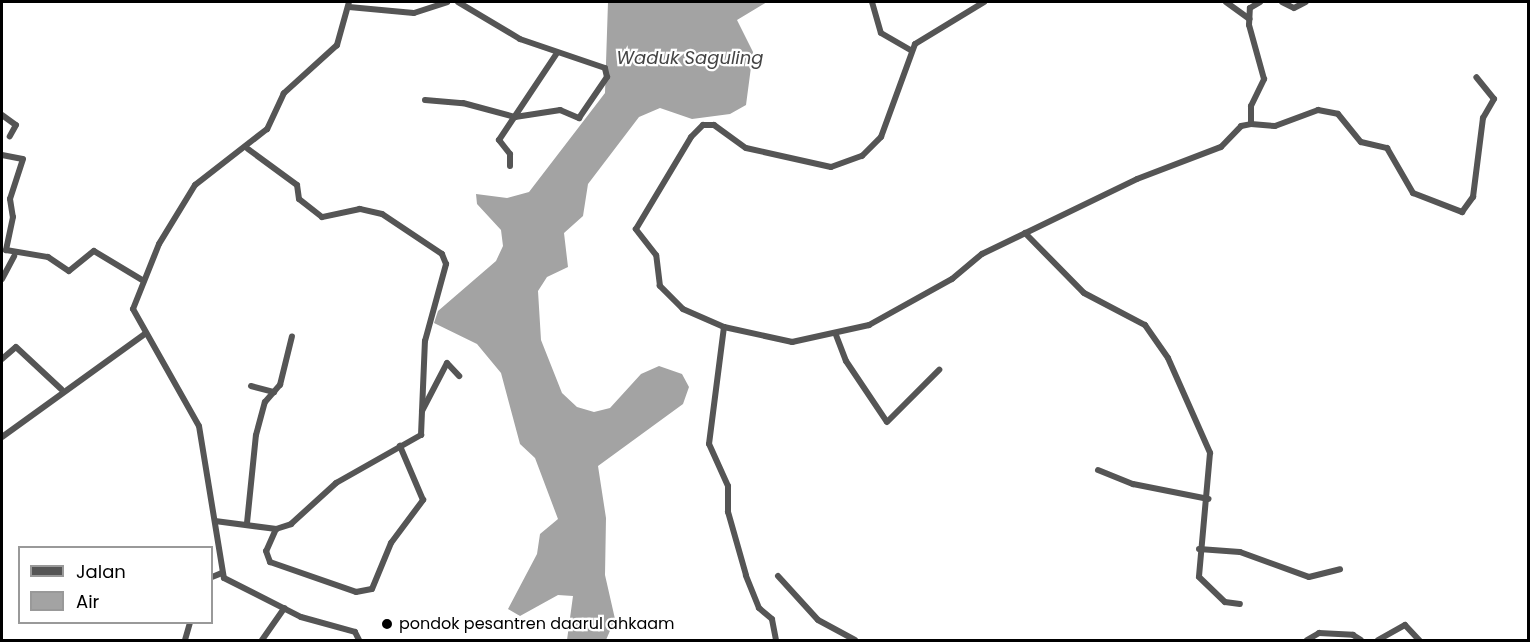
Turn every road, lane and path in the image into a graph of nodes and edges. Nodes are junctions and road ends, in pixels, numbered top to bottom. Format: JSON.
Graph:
{"nodes":[{"id":1,"x":447,"y":2,"type":"edge"},
{"id":2,"x":458,"y":2,"type":"edge"},
{"id":3,"x":872,"y":2,"type":"edge"},
{"id":4,"x":984,"y":2,"type":"edge"},
{"id":5,"x":1226,"y":2,"type":"edge"},
{"id":6,"x":1244,"y":2,"type":"edge"},
{"id":7,"x":1260,"y":2,"type":"edge"},
{"id":8,"x":1282,"y":2,"type":"edge"},
{"id":9,"x":1306,"y":2,"type":"edge"},
{"id":10,"x":349,"y":4,"type":"edge"},
{"id":11,"x":1250,"y":8,"type":"junction"},
{"id":12,"x":1249,"y":19,"type":"junction"},
{"id":13,"x":911,"y":50,"type":"junction"},
{"id":14,"x":557,"y":53,"type":"junction"},
{"id":15,"x":1476,"y":77,"type":"dead end"},
{"id":16,"x":425,"y":100,"type":"dead end"},
{"id":17,"x":2,"y":115,"type":"edge"},
{"id":18,"x":512,"y":117,"type":"junction"},
{"id":19,"x":1251,"y":124,"type":"junction"},
{"id":20,"x":10,"y":136,"type":"dead end"},
{"id":21,"x":248,"y":149,"type":"junction"},
{"id":22,"x":2,"y":155,"type":"edge"},
{"id":23,"x":510,"y":166,"type":"dead end"},
{"id":24,"x":1025,"y":233,"type":"junction"},
{"id":25,"x":14,"y":256,"type":"junction"},
{"id":26,"x":2,"y":279,"type":"edge"},
{"id":27,"x":142,"y":280,"type":"junction"},
{"id":28,"x":724,"y":327,"type":"junction"},
{"id":29,"x":144,"y":334,"type":"junction"},
{"id":30,"x":836,"y":335,"type":"junction"},
{"id":31,"x":292,"y":336,"type":"dead end"},
{"id":32,"x":2,"y":359,"type":"edge"},
{"id":33,"x":939,"y":370,"type":"dead end"},
{"id":34,"x":459,"y":376,"type":"dead end"},
{"id":35,"x":251,"y":386,"type":"dead end"},
{"id":36,"x":62,"y":389,"type":"junction"},
{"id":37,"x":274,"y":392,"type":"junction"},
{"id":38,"x":422,"y":411,"type":"junction"},
{"id":39,"x":2,"y":437,"type":"edge"},
{"id":40,"x":400,"y":446,"type":"junction"},
{"id":41,"x":1098,"y":470,"type":"dead end"},
{"id":42,"x":1209,"y":499,"type":"junction"},
{"id":43,"x":215,"y":521,"type":"junction"},
{"id":44,"x":248,"y":523,"type":"junction"},
{"id":45,"x":276,"y":529,"type":"junction"},
{"id":46,"x":1199,"y":549,"type":"junction"},
{"id":47,"x":1341,"y":569,"type":"dead end"},
{"id":48,"x":222,"y":573,"type":"junction"},
{"id":49,"x":778,"y":576,"type":"dead end"},
{"id":50,"x":213,"y":577,"type":"edge"},
{"id":51,"x":1240,"y":604,"type":"dead end"},
{"id":52,"x":284,"y":608,"type":"junction"},
{"id":53,"x":189,"y":624,"type":"edge"},
{"id":54,"x":185,"y":640,"type":"edge"},
{"id":55,"x":262,"y":640,"type":"edge"},
{"id":56,"x":359,"y":640,"type":"edge"},
{"id":57,"x":776,"y":640,"type":"edge"},
{"id":58,"x":855,"y":640,"type":"edge"},
{"id":59,"x":1307,"y":640,"type":"edge"},
{"id":60,"x":1360,"y":640,"type":"edge"},
{"id":61,"x":1378,"y":640,"type":"edge"},
{"id":62,"x":1419,"y":640,"type":"edge"}],
"edges":[{"from":1,"to":10,"type":"street"},
{"from":2,"to":14,"type":"street"},
{"from":3,"to":13,"type":"street"},
{"from":4,"to":13,"type":"street"},
{"from":5,"to":12,"type":"street"},
{"from":6,"to":11,"type":"street"},
{"from":7,"to":11,"type":"street"},
{"from":8,"to":9,"type":"street"},
{"from":10,"to":21,"type":"street"},
{"from":11,"to":12,"type":"street"},
{"from":12,"to":19,"type":"street"},
{"from":13,"to":28,"type":"street"},
{"from":14,"to":18,"type":"street"},
{"from":14,"to":18,"type":"street"},
{"from":15,"to":19,"type":"street"},
{"from":16,"to":18,"type":"street"},
{"from":17,"to":20,"type":"street"},
{"from":18,"to":23,"type":"street"},
{"from":19,"to":24,"type":"street"},
{"from":21,"to":27,"type":"street"},
{"from":21,"to":38,"type":"street"},
{"from":22,"to":25,"type":"street"},
{"from":24,"to":30,"type":"street"},
{"from":24,"to":42,"type":"street"},
{"from":25,"to":26,"type":"street"},
{"from":25,"to":27,"type":"street"},
{"from":27,"to":29,"type":"street"},
{"from":28,"to":30,"type":"street"},
{"from":28,"to":57,"type":"street"},
{"from":29,"to":36,"type":"street"},
{"from":29,"to":43,"type":"street"},
{"from":30,"to":33,"type":"street"},
{"from":31,"to":37,"type":"street"},
{"from":32,"to":36,"type":"street"},
{"from":34,"to":38,"type":"street"},
{"from":35,"to":37,"type":"street"},
{"from":36,"to":39,"type":"street"},
{"from":37,"to":44,"type":"street"},
{"from":38,"to":40,"type":"street"},
{"from":40,"to":45,"type":"street"},
{"from":40,"to":45,"type":"street"},
{"from":41,"to":42,"type":"street"},
{"from":42,"to":46,"type":"street"},
{"from":43,"to":44,"type":"street"},
{"from":43,"to":48,"type":"street"},
{"from":44,"to":45,"type":"street"},
{"from":46,"to":47,"type":"street"},
{"from":46,"to":51,"type":"street"},
{"from":48,"to":50,"type":"street"},
{"from":48,"to":52,"type":"street"},
{"from":49,"to":58,"type":"street"},
{"from":52,"to":55,"type":"street"},
{"from":52,"to":56,"type":"street"},
{"from":53,"to":54,"type":"street"},
{"from":59,"to":60,"type":"street"},
{"from":61,"to":62,"type":"street"}]}
